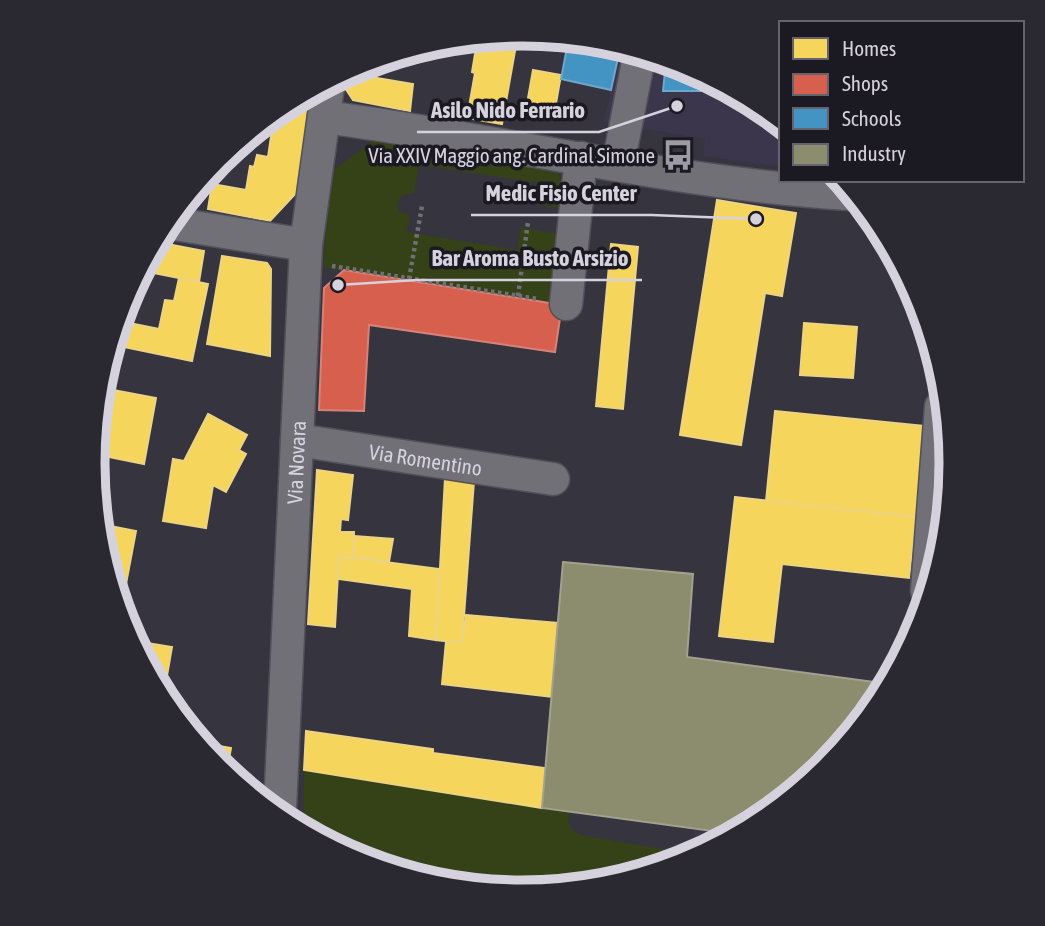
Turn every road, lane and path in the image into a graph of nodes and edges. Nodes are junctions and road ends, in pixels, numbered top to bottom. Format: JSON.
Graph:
{"nodes":[{"id":1,"x":638,"y":62,"type":"edge"},
{"id":2,"x":327,"y":95,"type":"edge"},
{"id":3,"x":324,"y":117,"type":"junction"},
{"id":4,"x":581,"y":158,"type":"junction"},
{"id":5,"x":618,"y":165,"type":"junction"},
{"id":6,"x":841,"y":193,"type":"edge"},
{"id":7,"x":422,"y":206,"type":"dead end"},
{"id":8,"x":528,"y":222,"type":"dead end"},
{"id":9,"x":179,"y":225,"type":"edge"},
{"id":10,"x":316,"y":255,"type":"junction"},
{"id":11,"x":409,"y":279,"type":"junction"},
{"id":12,"x":518,"y":296,"type":"junction"},
{"id":13,"x":566,"y":303,"type":"joint"},
{"id":14,"x":939,"y":435,"type":"edge"},
{"id":15,"x":297,"y":440,"type":"junction"},
{"id":16,"x":553,"y":479,"type":"dead end"},
{"id":17,"x":930,"y":554,"type":"edge"},
{"id":18,"x":280,"y":803,"type":"edge"}],
"edges":[{"from":1,"to":5,"type":"street"},
{"from":2,"to":3,"type":"street","name":"Via Novara"},
{"from":3,"to":4,"type":"street"},
{"from":3,"to":10,"type":"street","name":"Via Novara"},
{"from":4,"to":5,"type":"street"},
{"from":4,"to":13,"type":"street"},
{"from":5,"to":6,"type":"street"},
{"from":7,"to":11,"type":"path"},
{"from":8,"to":12,"type":"path"},
{"from":9,"to":10,"type":"street"},
{"from":10,"to":11,"type":"path"},
{"from":10,"to":15,"type":"street","name":"Via Novara"},
{"from":11,"to":12,"type":"path"},
{"from":12,"to":13,"type":"path"},
{"from":14,"to":17,"type":"street"},
{"from":15,"to":16,"type":"street","name":"Via Romentino"},
{"from":15,"to":18,"type":"street","name":"Via Novara"}]}
